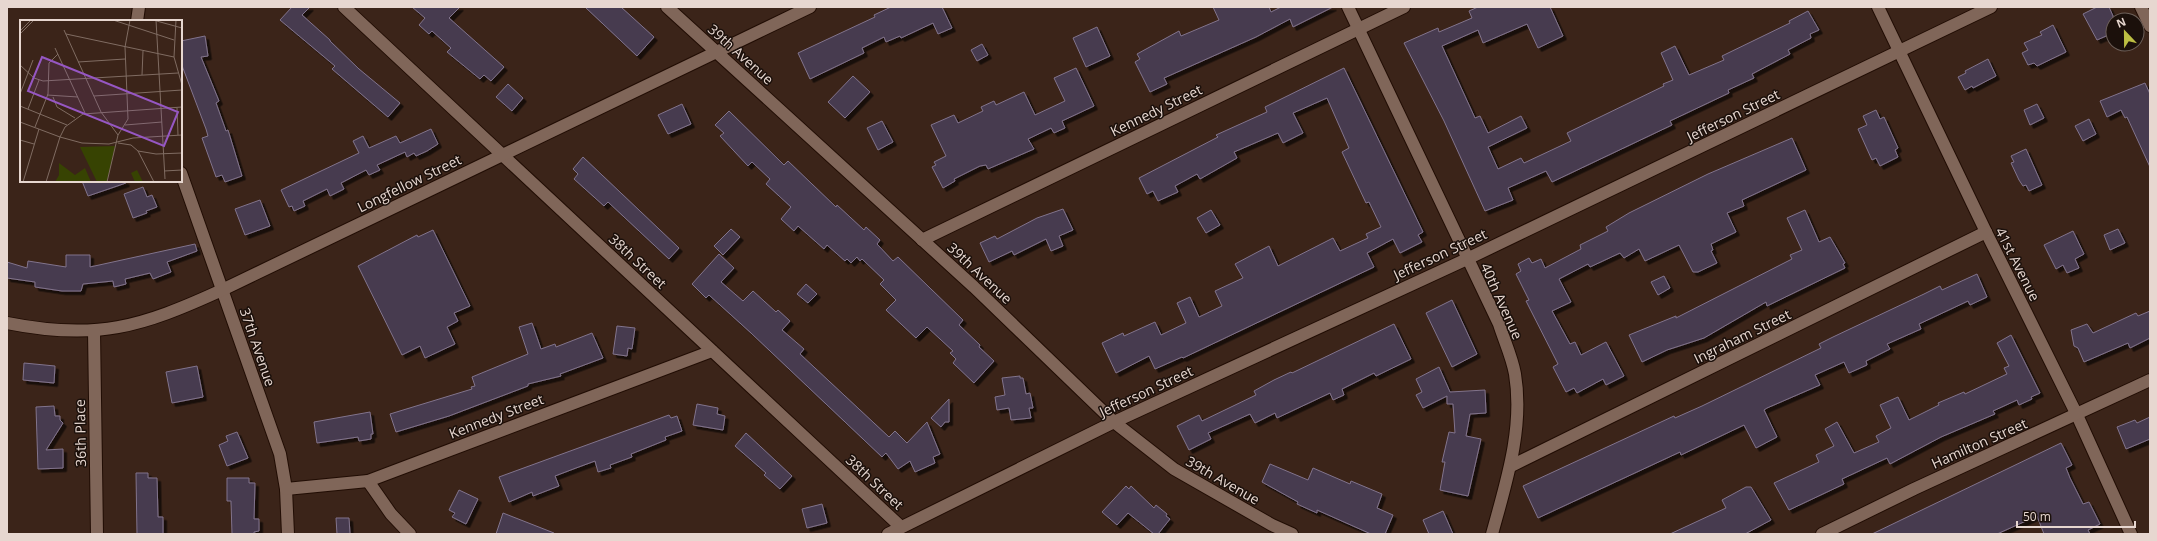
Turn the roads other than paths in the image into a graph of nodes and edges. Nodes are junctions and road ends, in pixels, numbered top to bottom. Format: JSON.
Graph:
{"nodes":[{"id":1,"x":139,"y":7,"type":"edge"},
{"id":2,"x":344,"y":7,"type":"edge"},
{"id":3,"x":667,"y":7,"type":"edge"},
{"id":4,"x":810,"y":7,"type":"edge"},
{"id":5,"x":1348,"y":7,"type":"edge"},
{"id":6,"x":1404,"y":7,"type":"edge"},
{"id":7,"x":1878,"y":7,"type":"edge"},
{"id":8,"x":1991,"y":7,"type":"edge"},
{"id":9,"x":2141,"y":7,"type":"edge"},
{"id":10,"x":137,"y":20,"type":"edge"},
{"id":11,"x":2150,"y":26,"type":"edge"},
{"id":12,"x":1358,"y":29,"type":"junction"},
{"id":13,"x":716,"y":52,"type":"junction"},
{"id":14,"x":1900,"y":52,"type":"junction"},
{"id":15,"x":502,"y":155,"type":"junction"},
{"id":16,"x":182,"y":176,"type":"edge"},
{"id":17,"x":1986,"y":232,"type":"junction"},
{"id":18,"x":922,"y":240,"type":"junction"},
{"id":19,"x":1467,"y":258,"type":"junction"},
{"id":20,"x":222,"y":290,"type":"junction"},
{"id":21,"x":7,"y":323,"type":"edge"},
{"id":22,"x":94,"y":332,"type":"junction"},
{"id":23,"x":712,"y":351,"type":"junction"},
{"id":24,"x":2150,"y":380,"type":"edge"},
{"id":25,"x":2077,"y":415,"type":"junction"},
{"id":26,"x":1114,"y":422,"type":"junction"},
{"id":27,"x":1511,"y":466,"type":"junction"},
{"id":28,"x":368,"y":481,"type":"junction"},
{"id":29,"x":286,"y":489,"type":"junction"},
{"id":30,"x":901,"y":527,"type":"junction"},
{"id":31,"x":97,"y":534,"type":"edge"},
{"id":32,"x":288,"y":534,"type":"edge"},
{"id":33,"x":410,"y":534,"type":"edge"},
{"id":34,"x":888,"y":534,"type":"edge"},
{"id":35,"x":1292,"y":534,"type":"edge"},
{"id":36,"x":1492,"y":534,"type":"edge"},
{"id":37,"x":1822,"y":534,"type":"edge"},
{"id":38,"x":2132,"y":534,"type":"edge"}],
"edges":[{"from":1,"to":10,"type":"street"},
{"from":2,"to":15,"type":"street","name":"38th Street"},
{"from":3,"to":13,"type":"street","name":"39th Avenue"},
{"from":4,"to":13,"type":"street","name":"Longfellow Street"},
{"from":5,"to":12,"type":"street","name":"40th Avenue"},
{"from":6,"to":12,"type":"street","name":"Kennedy Street"},
{"from":7,"to":14,"type":"street","name":"41st Avenue"},
{"from":8,"to":14,"type":"street","name":"Jefferson Street"},
{"from":9,"to":11,"type":"street"},
{"from":12,"to":18,"type":"street","name":"Kennedy Street"},
{"from":12,"to":19,"type":"street","name":"40th Avenue"},
{"from":13,"to":15,"type":"street","name":"Longfellow Street"},
{"from":13,"to":18,"type":"street","name":"39th Avenue"},
{"from":14,"to":17,"type":"street","name":"41st Avenue"},
{"from":14,"to":19,"type":"street","name":"Jefferson Street"},
{"from":15,"to":20,"type":"street","name":"Longfellow Street"},
{"from":15,"to":23,"type":"street","name":"38th Street"},
{"from":16,"to":20,"type":"street","name":"37th Avenue"},
{"from":17,"to":25,"type":"street","name":"41st Avenue"},
{"from":17,"to":27,"type":"street","name":"Ingraham Street"},
{"from":18,"to":26,"type":"street","name":"39th Avenue"},
{"from":19,"to":26,"type":"street","name":"Jefferson Street"},
{"from":19,"to":27,"type":"street","name":"40th Avenue"},
{"from":20,"to":22,"type":"street","name":"Longfellow Street"},
{"from":20,"to":29,"type":"street","name":"37th Avenue"},
{"from":21,"to":22,"type":"street","name":"Longfellow Street"},
{"from":22,"to":31,"type":"street","name":"36th Place"},
{"from":23,"to":28,"type":"street","name":"Kennedy Street"},
{"from":23,"to":30,"type":"street","name":"38th Street"},
{"from":24,"to":25,"type":"street","name":"Hamilton Street"},
{"from":25,"to":37,"type":"street","name":"Hamilton Street"},
{"from":25,"to":38,"type":"street","name":"41st Avenue"},
{"from":26,"to":30,"type":"street","name":"Jefferson Street"},
{"from":26,"to":35,"type":"street","name":"39th Avenue"},
{"from":27,"to":36,"type":"street","name":"40th Avenue"},
{"from":28,"to":29,"type":"street","name":"Kennedy Street"},
{"from":28,"to":33,"type":"street"},
{"from":29,"to":32,"type":"street","name":"37th Avenue"},
{"from":30,"to":34,"type":"street","name":"38th Street"}]}
